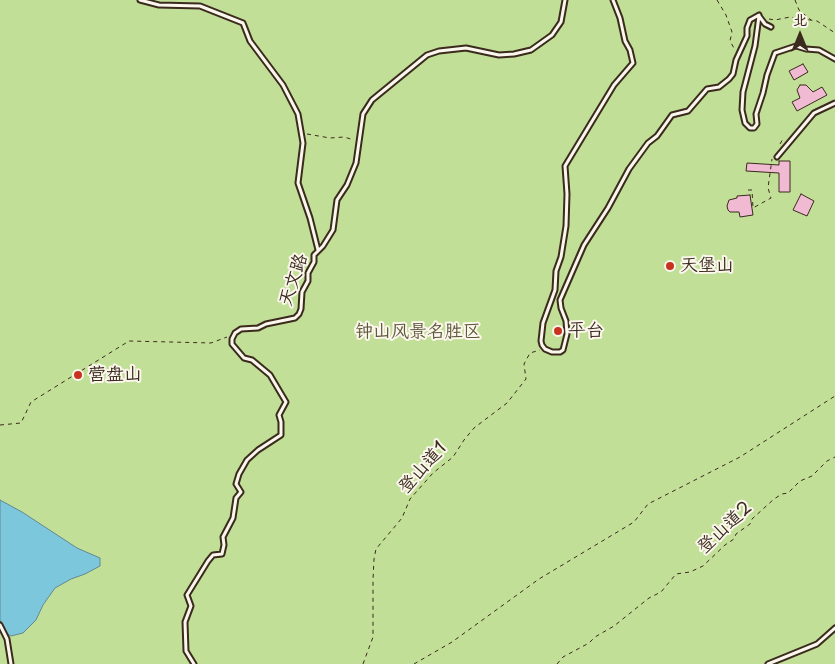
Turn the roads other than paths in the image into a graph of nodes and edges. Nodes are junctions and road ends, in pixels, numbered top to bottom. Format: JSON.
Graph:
{"nodes":[{"id":1,"x":140,"y":0,"type":"edge"},
{"id":2,"x":564,"y":0,"type":"edge"},
{"id":3,"x":613,"y":0,"type":"edge"},
{"id":4,"x":759,"y":15,"type":"junction"},
{"id":5,"x":771,"y":27,"type":"dead end"},
{"id":6,"x":835,"y":59,"type":"edge"},
{"id":7,"x":835,"y":103,"type":"edge"},
{"id":8,"x":777,"y":157,"type":"dead end"},
{"id":9,"x":318,"y":251,"type":"junction"},
{"id":10,"x":0,"y":625,"type":"edge"},
{"id":11,"x":835,"y":628,"type":"edge"},
{"id":12,"x":11,"y":664,"type":"edge"},
{"id":13,"x":194,"y":664,"type":"edge"},
{"id":14,"x":768,"y":664,"type":"edge"}],
"edges":[{"from":1,"to":9,"type":"lane"},
{"from":2,"to":9,"type":"lane","name":"天文路"},
{"from":3,"to":4,"type":"lane"},
{"from":4,"to":5,"type":"lane"},
{"from":4,"to":6,"type":"lane"},
{"from":7,"to":8,"type":"lane"},
{"from":9,"to":13,"type":"lane","name":"天文路"},
{"from":10,"to":12,"type":"lane"},
{"from":11,"to":14,"type":"lane"}]}
